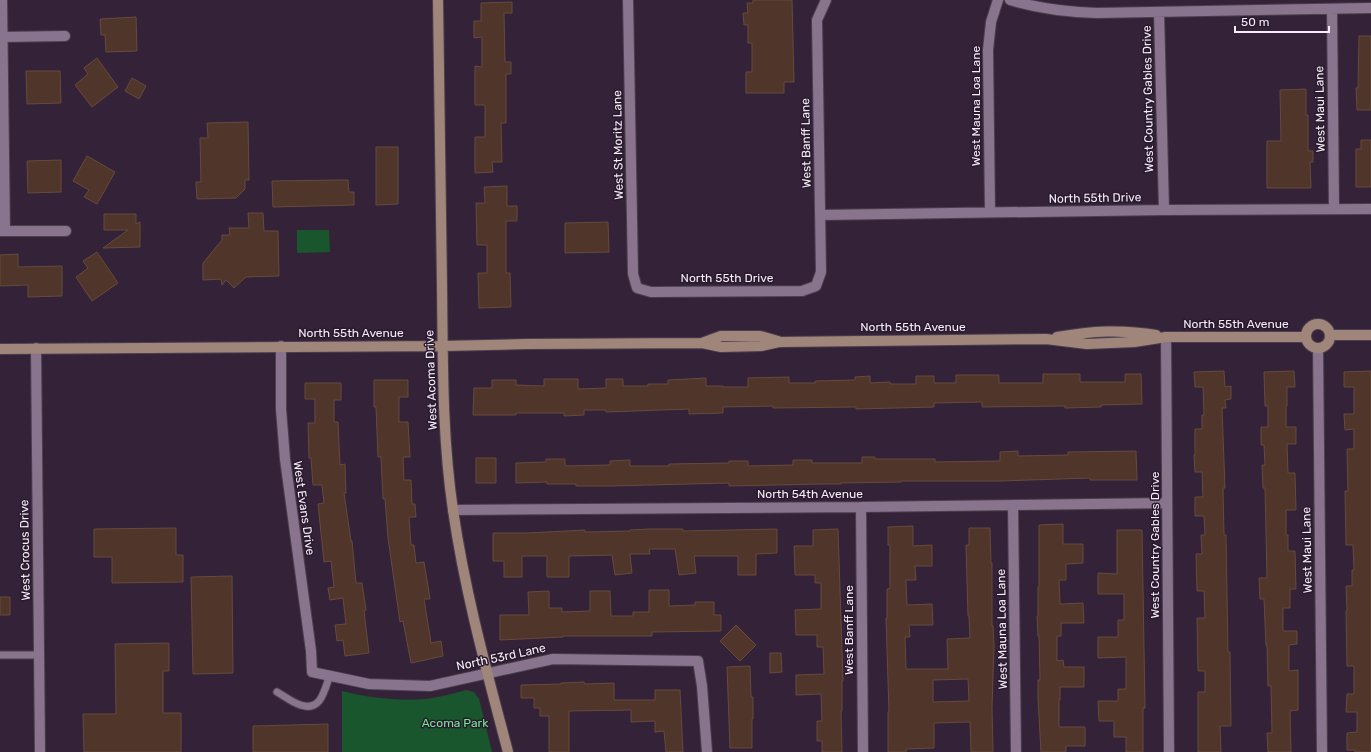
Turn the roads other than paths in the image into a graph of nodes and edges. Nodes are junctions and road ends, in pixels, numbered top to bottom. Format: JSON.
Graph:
{"nodes":[{"id":1,"x":2,"y":0,"type":"edge"},
{"id":2,"x":438,"y":0,"type":"edge"},
{"id":3,"x":628,"y":0,"type":"edge"},
{"id":4,"x":826,"y":0,"type":"edge"},
{"id":5,"x":998,"y":0,"type":"edge"},
{"id":6,"x":1010,"y":0,"type":"edge"},
{"id":7,"x":1371,"y":8,"type":"edge"},
{"id":8,"x":1332,"y":9,"type":"junction"},
{"id":9,"x":1159,"y":12,"type":"junction"},
{"id":10,"x":2,"y":36,"type":"junction"},
{"id":11,"x":65,"y":36,"type":"dead end"},
{"id":12,"x":1334,"y":209,"type":"junction"},
{"id":13,"x":1371,"y":209,"type":"edge"},
{"id":14,"x":1164,"y":210,"type":"junction"},
{"id":15,"x":990,"y":212,"type":"junction"},
{"id":16,"x":820,"y":215,"type":"junction"},
{"id":17,"x":3,"y":231,"type":"edge"},
{"id":18,"x":66,"y":231,"type":"dead end"},
{"id":19,"x":816,"y":286,"type":"joint"},
{"id":20,"x":637,"y":288,"type":"joint"},
{"id":21,"x":1331,"y":335,"type":"junction"},
{"id":22,"x":1371,"y":335,"type":"edge"},
{"id":23,"x":1166,"y":337,"type":"junction"},
{"id":24,"x":1306,"y":337,"type":"junction"},
{"id":25,"x":281,"y":346,"type":"junction"},
{"id":26,"x":443,"y":346,"type":"junction"},
{"id":27,"x":36,"y":348,"type":"junction"},
{"id":28,"x":1318,"y":348,"type":"junction"},
{"id":29,"x":0,"y":349,"type":"edge"},
{"id":30,"x":1167,"y":503,"type":"junction"},
{"id":31,"x":1013,"y":505,"type":"junction"},
{"id":32,"x":862,"y":507,"type":"junction"},
{"id":33,"x":453,"y":510,"type":"junction"},
{"id":34,"x":0,"y":655,"type":"edge"},
{"id":35,"x":39,"y":655,"type":"junction"},
{"id":36,"x":312,"y":672,"type":"joint"},
{"id":37,"x":487,"y":673,"type":"junction"},
{"id":38,"x":330,"y":675,"type":"junction"},
{"id":39,"x":277,"y":692,"type":"dead end"},
{"id":40,"x":40,"y":752,"type":"edge"},
{"id":41,"x":508,"y":752,"type":"edge"},
{"id":42,"x":707,"y":752,"type":"edge"},
{"id":43,"x":863,"y":752,"type":"edge"},
{"id":44,"x":1016,"y":752,"type":"edge"},
{"id":45,"x":1169,"y":752,"type":"edge"},
{"id":46,"x":1322,"y":752,"type":"edge"}],
"edges":[{"from":1,"to":10,"type":"street"},
{"from":2,"to":26,"type":"street","name":"West Acoma Drive"},
{"from":3,"to":20,"type":"street","name":"West St Moritz Lane"},
{"from":4,"to":16,"type":"street","name":"West Banff Lane"},
{"from":5,"to":15,"type":"street","name":"West Mauna Loa Lane"},
{"from":6,"to":9,"type":"street"},
{"from":7,"to":8,"type":"street"},
{"from":8,"to":9,"type":"street"},
{"from":8,"to":12,"type":"street","name":"West Maui Lane"},
{"from":9,"to":14,"type":"street","name":"West Country Gables Drive"},
{"from":10,"to":11,"type":"street"},
{"from":10,"to":17,"type":"street"},
{"from":12,"to":13,"type":"street","name":"North 55th Drive"},
{"from":12,"to":14,"type":"street","name":"North 55th Drive"},
{"from":14,"to":15,"type":"street","name":"North 55th Drive"},
{"from":15,"to":16,"type":"street","name":"North 55th Drive"},
{"from":16,"to":19,"type":"street","name":"West Banff Lane"},
{"from":17,"to":18,"type":"street"},
{"from":19,"to":20,"type":"street","name":"North 55th Drive"},
{"from":21,"to":22,"type":"street"},
{"from":21,"to":24,"type":"street","name":"North 55th Avenue"},
{"from":21,"to":28,"type":"street"},
{"from":23,"to":24,"type":"street","name":"North 55th Avenue"},
{"from":23,"to":26,"type":"street","name":"North 55th Avenue"},
{"from":23,"to":30,"type":"street","name":"West Country Gables Drive"},
{"from":24,"to":28,"type":"street"},
{"from":25,"to":26,"type":"street","name":"North 55th Avenue"},
{"from":25,"to":27,"type":"street","name":"North 55th Avenue"},
{"from":25,"to":36,"type":"street","name":"West Evans Drive"},
{"from":26,"to":33,"type":"street","name":"West Acoma Drive"},
{"from":27,"to":29,"type":"street","name":"North 55th Avenue"},
{"from":27,"to":35,"type":"street","name":"West Crocus Drive"},
{"from":28,"to":46,"type":"street","name":"West Maui Lane"},
{"from":30,"to":31,"type":"street","name":"North 54th Avenue"},
{"from":30,"to":45,"type":"street","name":"West Country Gables Drive"},
{"from":31,"to":32,"type":"street","name":"North 54th Avenue"},
{"from":31,"to":44,"type":"street","name":"West Mauna Loa Lane"},
{"from":32,"to":33,"type":"street","name":"North 54th Avenue"},
{"from":32,"to":43,"type":"street","name":"West Banff Lane"},
{"from":33,"to":37,"type":"street","name":"West Acoma Drive"},
{"from":34,"to":35,"type":"lane"},
{"from":35,"to":40,"type":"street","name":"West Crocus Drive"},
{"from":36,"to":38,"type":"street","name":"North 53rd Lane"},
{"from":37,"to":38,"type":"street","name":"North 53rd Lane"},
{"from":37,"to":41,"type":"street","name":"West Acoma Drive"},
{"from":37,"to":42,"type":"street","name":"North 53rd Lane"},
{"from":38,"to":39,"type":"lane"}]}
